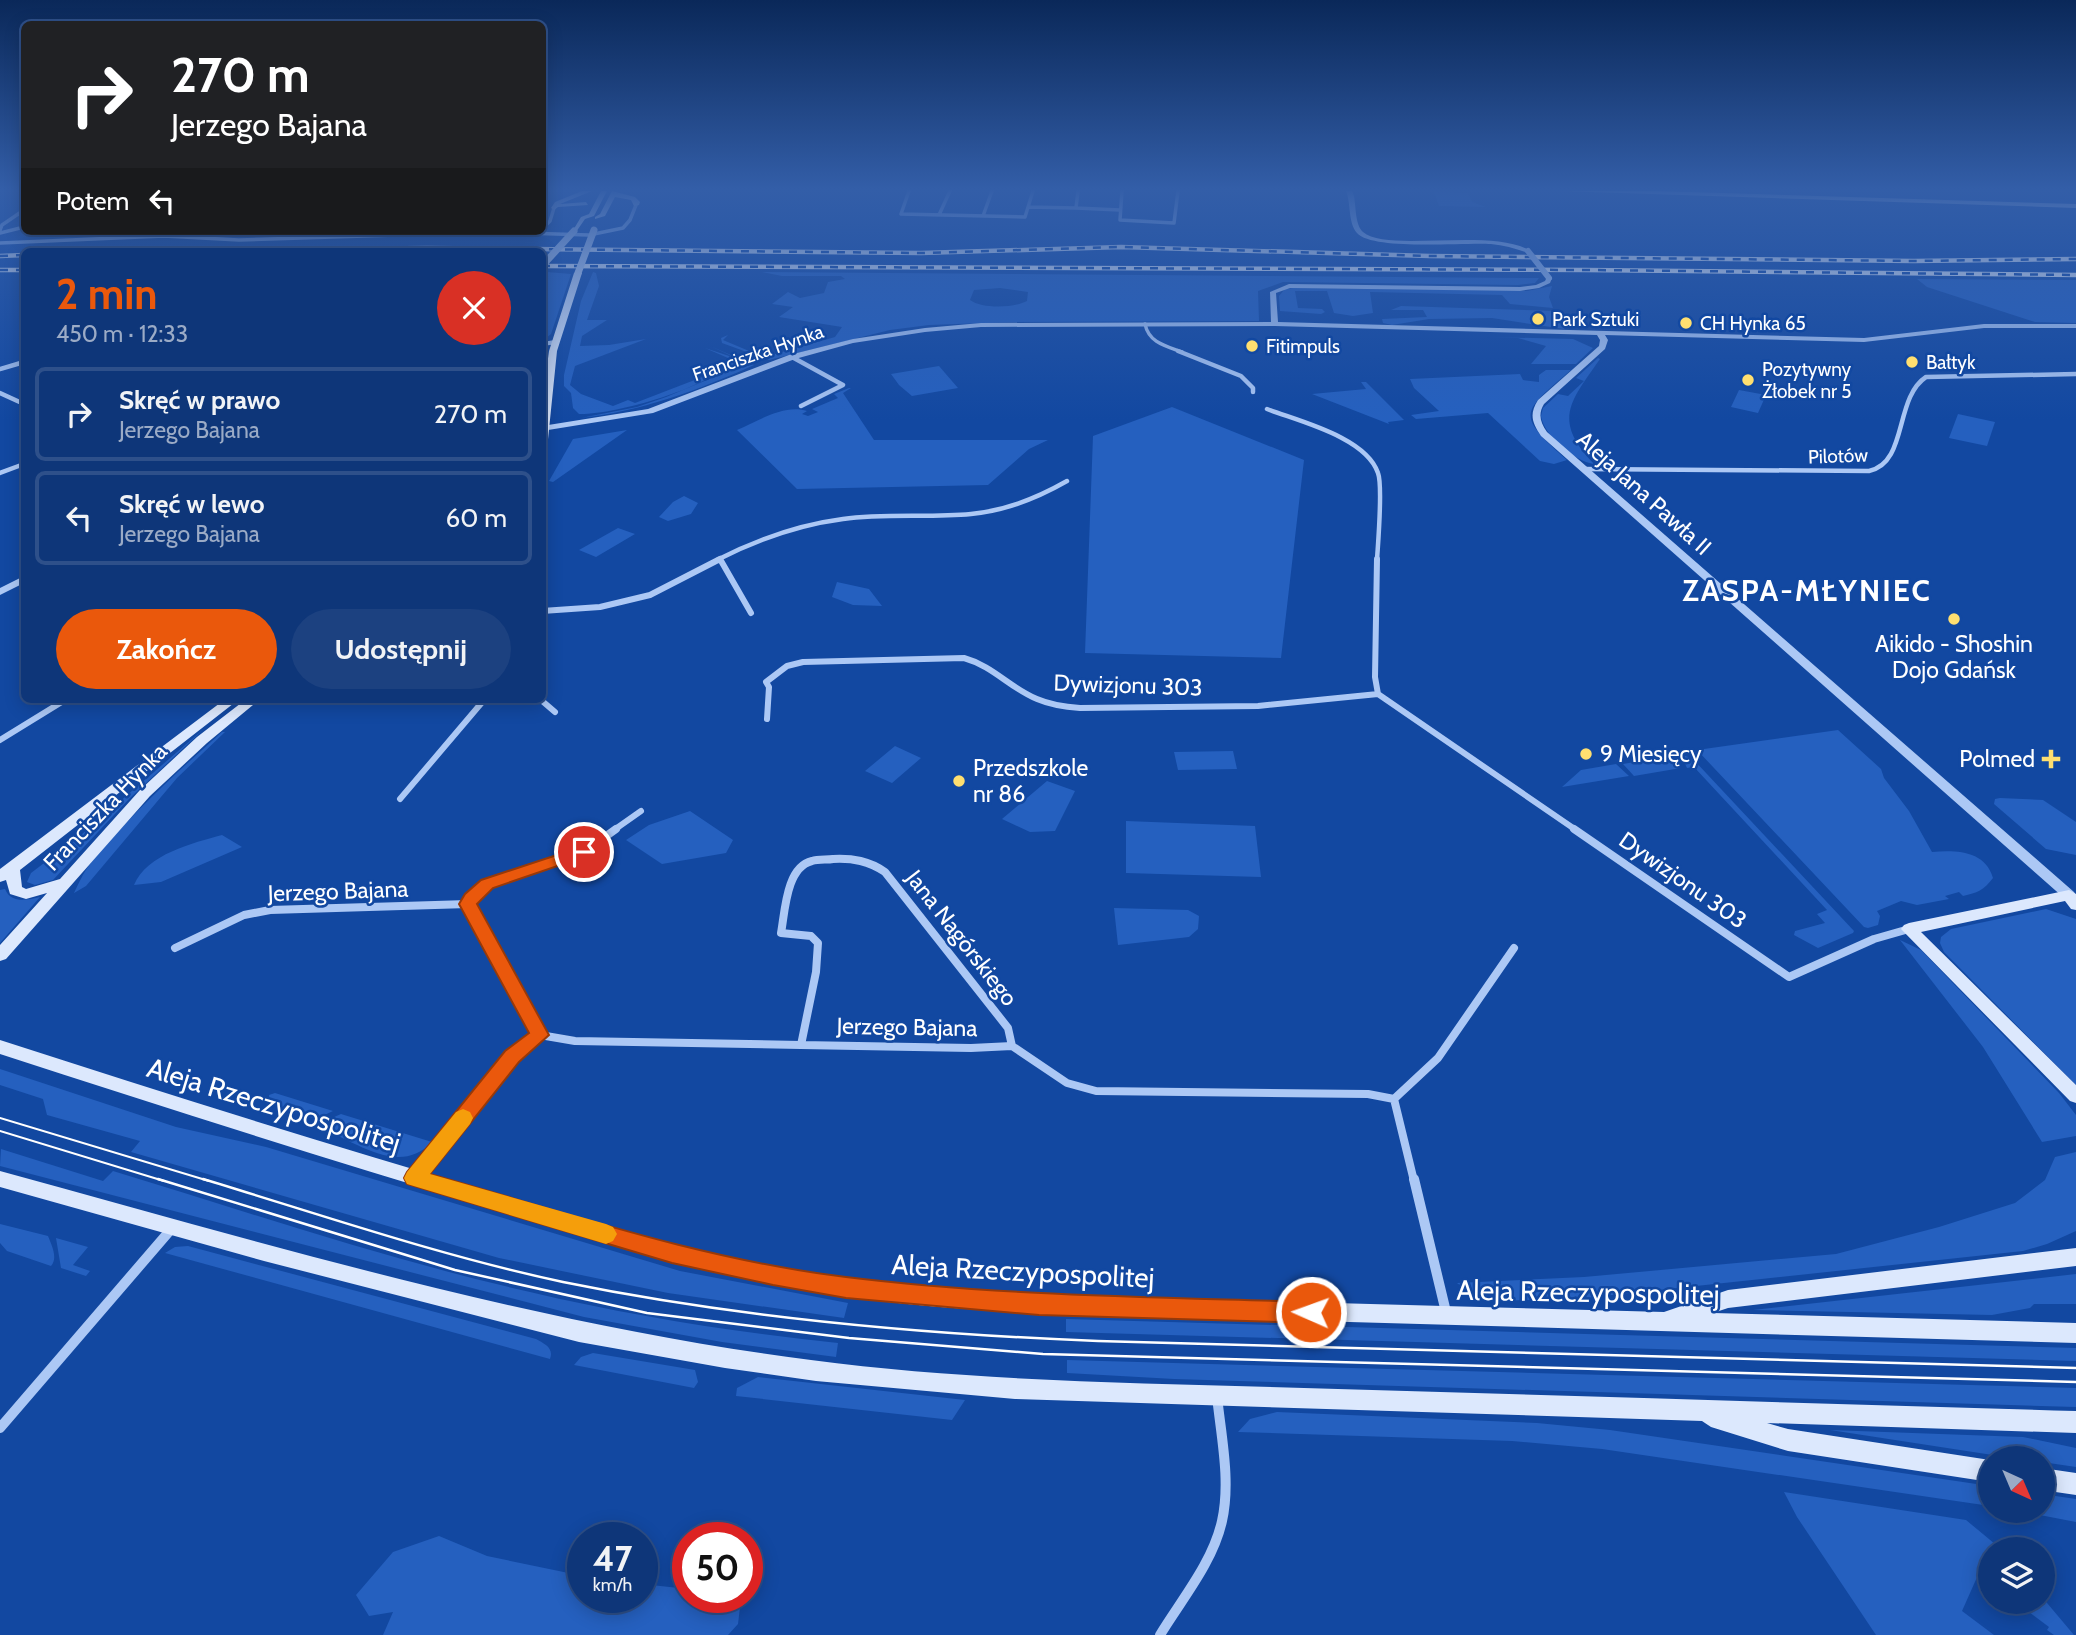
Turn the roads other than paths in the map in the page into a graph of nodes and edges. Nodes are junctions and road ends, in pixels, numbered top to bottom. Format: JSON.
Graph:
{"nodes":[{"id":1,"x":580,"y":267,"type":"edge"},
{"id":2,"x":1541,"y":267,"type":"edge"},
{"id":3,"x":1145,"y":324,"type":"junction"},
{"id":4,"x":1275,"y":324,"type":"junction"},
{"id":5,"x":2076,"y":326,"type":"edge"},
{"id":6,"x":1599,"y":332,"type":"junction"},
{"id":7,"x":555,"y":342,"type":"junction"},
{"id":8,"x":546,"y":343,"type":"edge"},
{"id":9,"x":792,"y":357,"type":"junction"},
{"id":10,"x":21,"y":363,"type":"edge"},
{"id":11,"x":0,"y":369,"type":"edge"},
{"id":12,"x":2076,"y":374,"type":"edge"},
{"id":13,"x":1253,"y":392,"type":"dead end"},
{"id":14,"x":0,"y":393,"type":"edge"},
{"id":15,"x":21,"y":403,"type":"edge"},
{"id":16,"x":801,"y":406,"type":"dead end"},
{"id":17,"x":546,"y":407,"type":"edge"},
{"id":18,"x":1267,"y":409,"type":"dead end"},
{"id":19,"x":546,"y":429,"type":"edge"},
{"id":20,"x":21,"y":465,"type":"edge"},
{"id":21,"x":1583,"y":469,"type":"junction"},
{"id":22,"x":0,"y":473,"type":"edge"},
{"id":23,"x":1067,"y":481,"type":"dead end"},
{"id":24,"x":720,"y":559,"type":"junction"},
{"id":25,"x":21,"y":581,"type":"edge"},
{"id":26,"x":0,"y":592,"type":"edge"},
{"id":27,"x":546,"y":611,"type":"edge"},
{"id":28,"x":751,"y":613,"type":"dead end"},
{"id":29,"x":1378,"y":694,"type":"junction"},
{"id":30,"x":60,"y":703,"type":"edge"},
{"id":31,"x":228,"y":703,"type":"edge"},
{"id":32,"x":249,"y":703,"type":"edge"},
{"id":33,"x":481,"y":703,"type":"edge"},
{"id":34,"x":544,"y":703,"type":"edge"},
{"id":35,"x":555,"y":712,"type":"dead end"},
{"id":36,"x":767,"y":719,"type":"dead end"},
{"id":37,"x":0,"y":740,"type":"edge"},
{"id":38,"x":400,"y":799,"type":"dead end"},
{"id":39,"x":641,"y":811,"type":"dead end"},
{"id":40,"x":6,"y":872,"type":"edge"},
{"id":41,"x":63,"y":883,"type":"junction"},
{"id":42,"x":2074,"y":898,"type":"edge"},
{"id":43,"x":468,"y":904,"type":"junction"},
{"id":44,"x":1909,"y":929,"type":"junction"},
{"id":45,"x":780,"y":933,"type":"joint"},
{"id":46,"x":175,"y":948,"type":"dead end"},
{"id":47,"x":1514,"y":948,"type":"dead end"},
{"id":48,"x":0,"y":955,"type":"edge"},
{"id":49,"x":540,"y":1035,"type":"junction"},
{"id":50,"x":801,"y":1045,"type":"junction"},
{"id":51,"x":1012,"y":1046,"type":"junction"},
{"id":52,"x":0,"y":1047,"type":"edge"},
{"id":53,"x":2076,"y":1096,"type":"edge"},
{"id":54,"x":1394,"y":1099,"type":"junction"},
{"id":55,"x":415,"y":1178,"type":"junction"},
{"id":56,"x":0,"y":1179,"type":"edge"},
{"id":57,"x":173,"y":1226,"type":"junction"},
{"id":58,"x":2075,"y":1256,"type":"edge"},
{"id":59,"x":1447,"y":1317,"type":"junction"},
{"id":60,"x":1659,"y":1322,"type":"junction"},
{"id":61,"x":2076,"y":1333,"type":"edge"},
{"id":62,"x":1217,"y":1396,"type":"junction"},
{"id":63,"x":1693,"y":1410,"type":"junction"},
{"id":64,"x":2076,"y":1422,"type":"edge"},
{"id":65,"x":0,"y":1428,"type":"edge"},
{"id":66,"x":1978,"y":1469,"type":"edge"},
{"id":67,"x":2055,"y":1481,"type":"edge"},
{"id":68,"x":2076,"y":1484,"type":"edge"},
{"id":69,"x":1160,"y":1635,"type":"edge"}],
"edges":[{"from":1,"to":7,"type":"main road","bridge":true},
{"from":2,"to":4,"type":"street","bridge":true},
{"from":3,"to":4,"type":"street","name":"Franciszka Hynka"},
{"from":3,"to":9,"type":"street","name":"Franciszka Hynka"},
{"from":3,"to":13,"type":"street"},
{"from":4,"to":6,"type":"street","name":"Franciszka Hynka"},
{"from":5,"to":6,"type":"street","name":"Franciszka Hynka"},
{"from":6,"to":21,"type":"street","name":"Aleja Jana Pawła II"},
{"from":7,"to":8,"type":"street"},
{"from":7,"to":17,"type":"main road"},
{"from":9,"to":16,"type":"street"},
{"from":9,"to":19,"type":"street","name":"Franciszka Hynka"},
{"from":10,"to":11,"type":"street"},
{"from":12,"to":21,"type":"street","name":"Pilotów"},
{"from":14,"to":15,"type":"street"},
{"from":18,"to":29,"type":"street"},
{"from":20,"to":22,"type":"street"},
{"from":21,"to":42,"type":"street","name":"Aleja Jana Pawła II"},
{"from":23,"to":24,"type":"street"},
{"from":24,"to":27,"type":"street"},
{"from":24,"to":28,"type":"street"},
{"from":25,"to":26,"type":"street"},
{"from":29,"to":36,"type":"street","name":"Dywizjonu 303"},
{"from":29,"to":44,"type":"street","name":"Dywizjonu 303"},
{"from":30,"to":37,"type":"street"},
{"from":31,"to":40,"type":"main road","name":"Franciszka Hynka"},
{"from":32,"to":41,"type":"main road","name":"Franciszka Hynka"},
{"from":33,"to":38,"type":"street"},
{"from":34,"to":35,"type":"street"},
{"from":39,"to":43,"type":"street"},
{"from":40,"to":41,"type":"main road"},
{"from":41,"to":48,"type":"main road","name":"Franciszka Hynka"},
{"from":42,"to":44,"type":"main road","name":"Aleja Jana Pawła II"},
{"from":43,"to":46,"type":"street","name":"Jerzego Bajana"},
{"from":43,"to":49,"type":"street"},
{"from":44,"to":53,"type":"main road"},
{"from":45,"to":50,"type":"street","name":"Jerzego Bajana"},
{"from":45,"to":51,"type":"street","name":"Jana Nagórskiego"},
{"from":47,"to":54,"type":"street"},
{"from":49,"to":50,"type":"street","name":"Jerzego Bajana"},
{"from":49,"to":55,"type":"street"},
{"from":50,"to":51,"type":"street","name":"Jerzego Bajana"},
{"from":51,"to":54,"type":"street"},
{"from":52,"to":55,"type":"main road","name":"Aleja Rzeczypospolitej"},
{"from":54,"to":59,"type":"street"},
{"from":55,"to":59,"type":"main road","name":"Aleja Rzeczypospolitej"},
{"from":56,"to":57,"type":"main road"},
{"from":57,"to":62,"type":"main road"},
{"from":57,"to":65,"type":"street"},
{"from":58,"to":60,"type":"main road"},
{"from":59,"to":60,"type":"main road","name":"Aleja Rzeczypospolitej"},
{"from":60,"to":61,"type":"main road","name":"Aleja Rzeczypospolitej"},
{"from":62,"to":63,"type":"main road"},
{"from":62,"to":69,"type":"street"},
{"from":63,"to":64,"type":"main road"},
{"from":63,"to":66,"type":"main road"},
{"from":67,"to":68,"type":"main road"}]}
